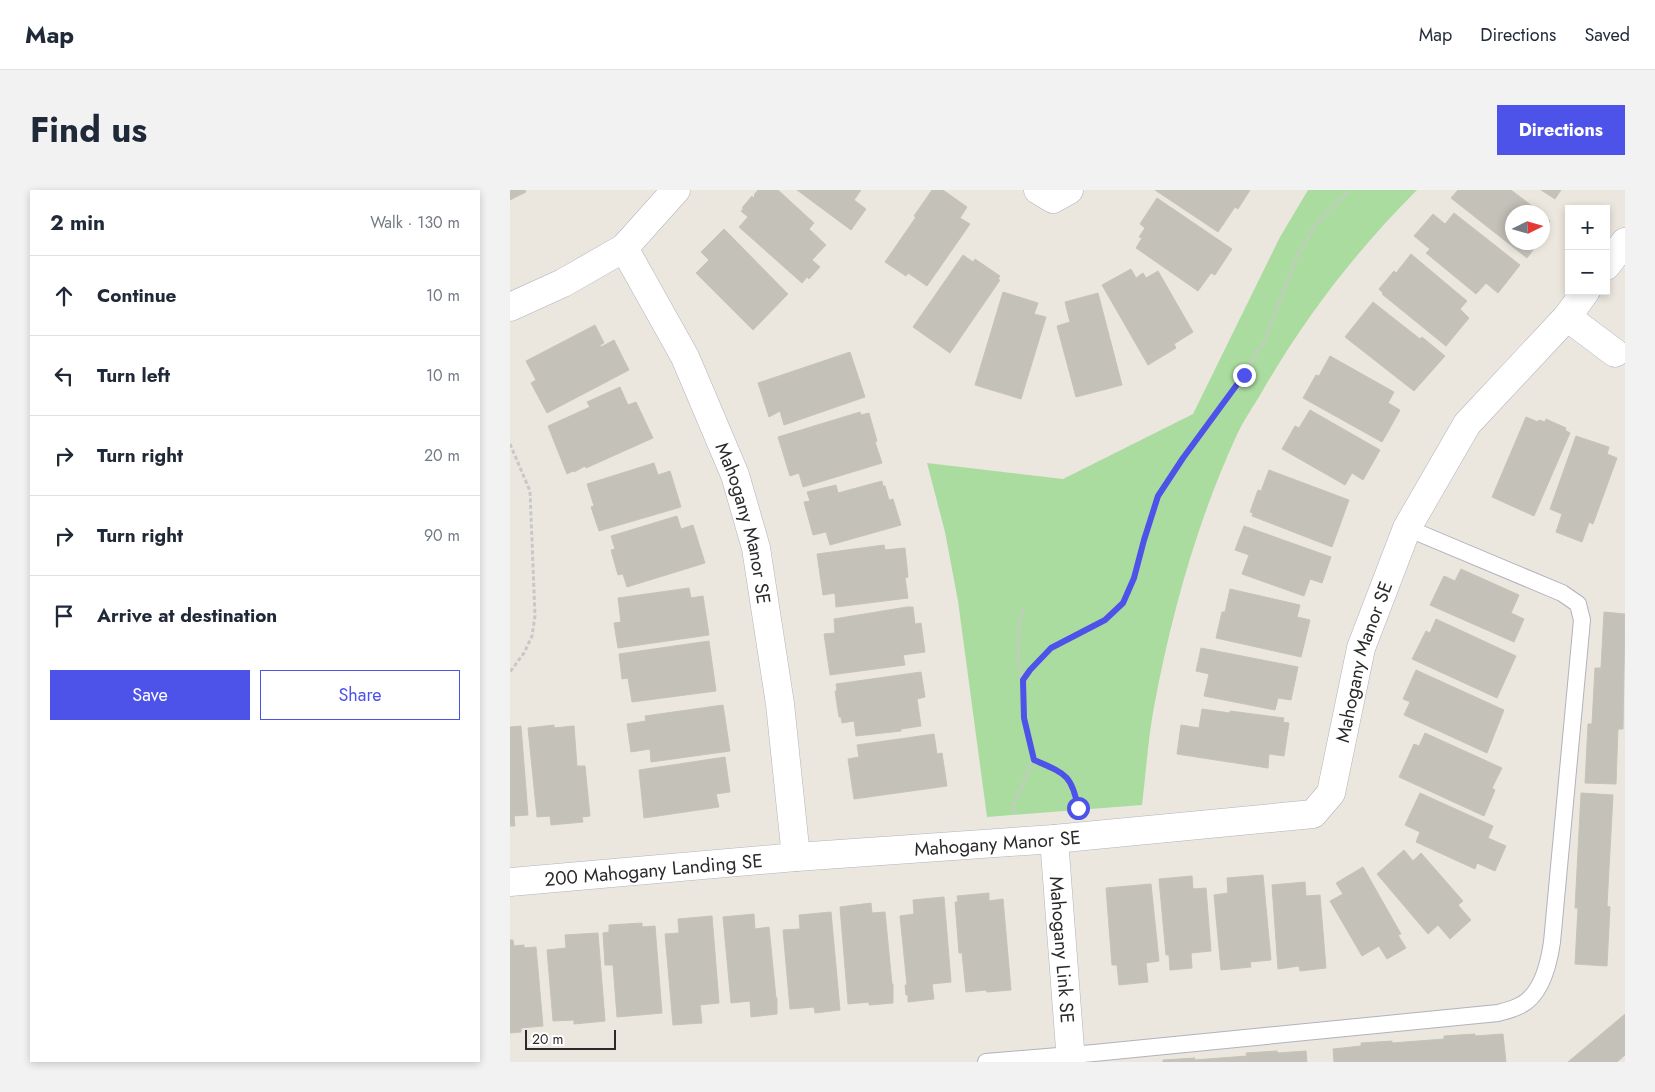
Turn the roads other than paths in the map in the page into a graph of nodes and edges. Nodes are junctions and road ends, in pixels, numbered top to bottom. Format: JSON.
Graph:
{"nodes":[{"id":1,"x":676,"y":190,"type":"edge"},
{"id":2,"x":1038,"y":190,"type":"edge"},
{"id":3,"x":1069,"y":190,"type":"edge"},
{"id":4,"x":1625,"y":242,"type":"edge"},
{"id":5,"x":624,"y":248,"type":"junction"},
{"id":6,"x":1610,"y":261,"type":"edge"},
{"id":7,"x":1583,"y":295,"type":"edge"},
{"id":8,"x":510,"y":307,"type":"edge"},
{"id":9,"x":1566,"y":317,"type":"junction"},
{"id":10,"x":1615,"y":353,"type":"dead end"},
{"id":11,"x":1407,"y":528,"type":"junction"},
{"id":12,"x":1054,"y":839,"type":"junction"},
{"id":13,"x":796,"y":857,"type":"junction"},
{"id":14,"x":510,"y":882,"type":"edge"},
{"id":15,"x":1070,"y":1059,"type":"edge"},
{"id":16,"x":986,"y":1062,"type":"edge"}],
"edges":[{"from":1,"to":5,"type":"street"},
{"from":2,"to":3,"type":"street"},
{"from":4,"to":6,"type":"street"},
{"from":5,"to":8,"type":"street"},
{"from":5,"to":13,"type":"street","name":"Mahogany Manor SE"},
{"from":7,"to":9,"type":"street","name":"Mahogany Manor SE"},
{"from":9,"to":10,"type":"street"},
{"from":9,"to":11,"type":"street","name":"Mahogany Manor SE"},
{"from":11,"to":12,"type":"street","name":"Mahogany Manor SE"},
{"from":11,"to":15,"type":"lane"},
{"from":12,"to":13,"type":"street","name":"Mahogany Manor SE"},
{"from":12,"to":15,"type":"street","name":"Mahogany Link SE"},
{"from":13,"to":14,"type":"street","name":"200 Mahogany Landing SE"},
{"from":15,"to":16,"type":"lane"}]}
